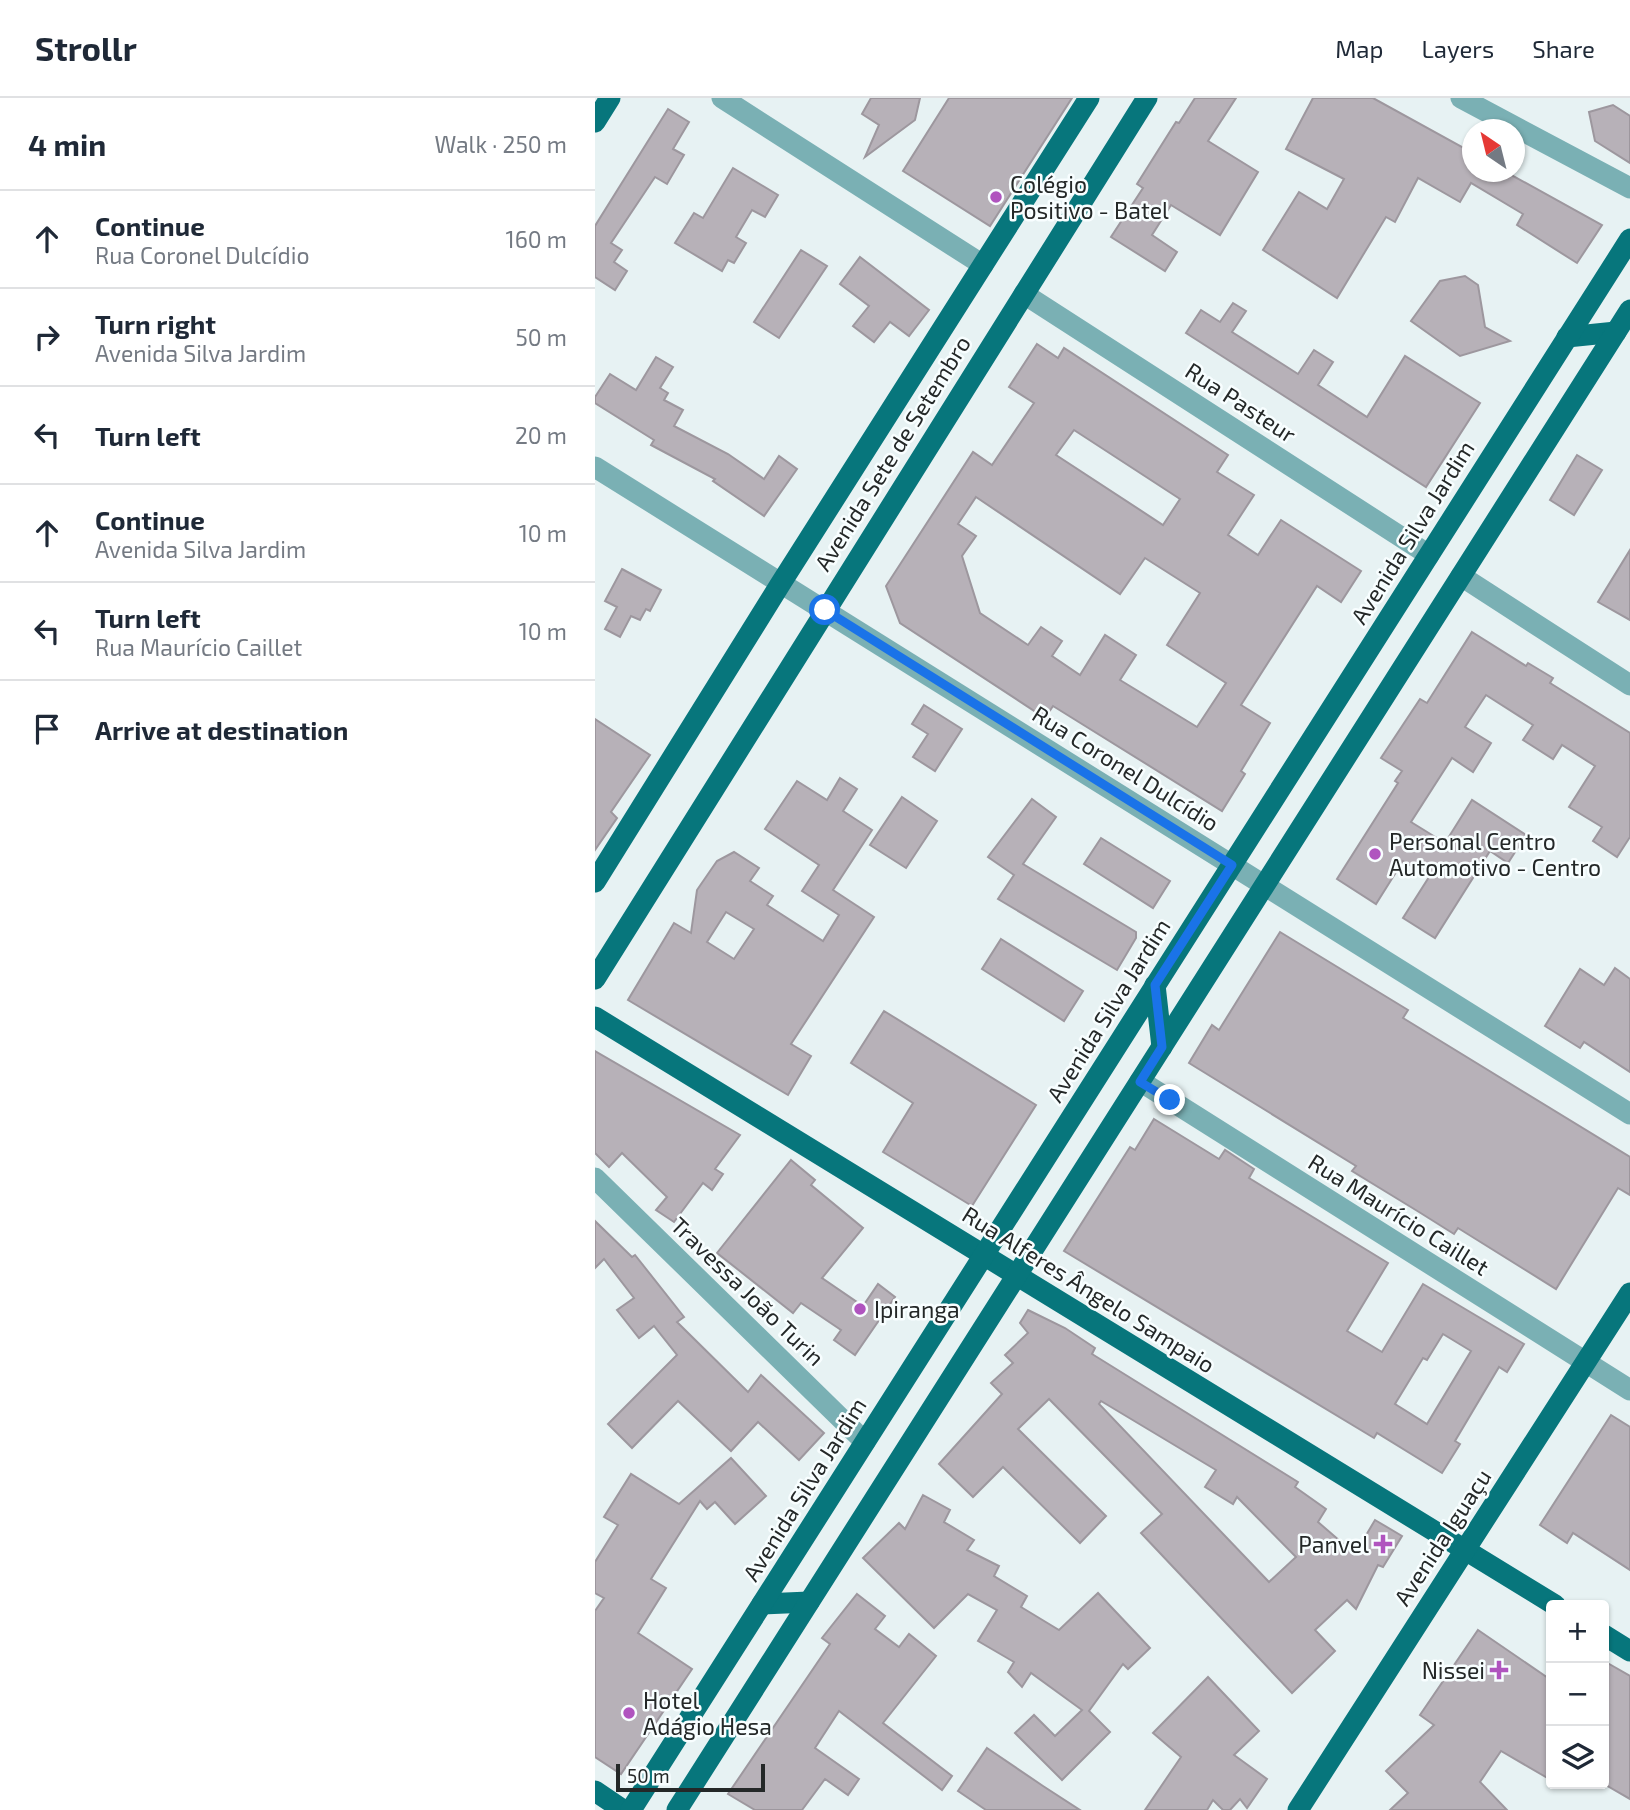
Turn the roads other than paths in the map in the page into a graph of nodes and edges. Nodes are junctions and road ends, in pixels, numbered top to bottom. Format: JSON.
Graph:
{"nodes":[{"id":1,"x":610,"y":98,"type":"edge"},
{"id":2,"x":722,"y":98,"type":"edge"},
{"id":3,"x":1089,"y":98,"type":"edge"},
{"id":4,"x":1147,"y":98,"type":"edge"},
{"id":5,"x":1461,"y":98,"type":"edge"},
{"id":6,"x":595,"y":122,"type":"edge"},
{"id":7,"x":1630,"y":188,"type":"edge"},
{"id":8,"x":1630,"y":239,"type":"edge"},
{"id":9,"x":983,"y":265,"type":"junction"},
{"id":10,"x":1024,"y":294,"type":"junction"},
{"id":11,"x":1630,"y":310,"type":"edge"},
{"id":12,"x":1616,"y":332,"type":"junction"},
{"id":13,"x":1567,"y":337,"type":"junction"},
{"id":14,"x":595,"y":467,"type":"edge"},
{"id":15,"x":1429,"y":555,"type":"junction"},
{"id":16,"x":1461,"y":576,"type":"junction"},
{"id":17,"x":781,"y":583,"type":"junction"},
{"id":18,"x":825,"y":610,"type":"junction"},
{"id":19,"x":1630,"y":685,"type":"edge"},
{"id":20,"x":1232,"y":865,"type":"junction"},
{"id":21,"x":595,"y":882,"type":"edge"},
{"id":22,"x":1264,"y":886,"type":"junction"},
{"id":23,"x":595,"y":979,"type":"edge"},
{"id":24,"x":1155,"y":985,"type":"junction"},
{"id":25,"x":595,"y":1017,"type":"edge"},
{"id":26,"x":1162,"y":1047,"type":"junction"},
{"id":27,"x":1140,"y":1082,"type":"junction"},
{"id":28,"x":1630,"y":1114,"type":"edge"},
{"id":29,"x":595,"y":1178,"type":"edge"},
{"id":30,"x":984,"y":1255,"type":"junction"},
{"id":31,"x":1017,"y":1275,"type":"junction"},
{"id":32,"x":1630,"y":1293,"type":"edge"},
{"id":33,"x":1586,"y":1362,"type":"junction"},
{"id":34,"x":1630,"y":1390,"type":"edge"},
{"id":35,"x":865,"y":1442,"type":"junction"},
{"id":36,"x":1465,"y":1550,"type":"junction"},
{"id":37,"x":1547,"y":1600,"type":"edge"},
{"id":38,"x":809,"y":1602,"type":"junction"},
{"id":39,"x":762,"y":1604,"type":"junction"},
{"id":40,"x":1609,"y":1638,"type":"edge"},
{"id":41,"x":1630,"y":1651,"type":"edge"},
{"id":42,"x":595,"y":1791,"type":"edge"},
{"id":43,"x":623,"y":1810,"type":"edge"},
{"id":44,"x":631,"y":1810,"type":"edge"},
{"id":45,"x":677,"y":1810,"type":"edge"},
{"id":46,"x":1298,"y":1810,"type":"edge"}],
"edges":[{"from":1,"to":6,"type":"main road"},
{"from":2,"to":9,"type":"street"},
{"from":3,"to":9,"type":"main road","name":"Avenida Sete de Setembro"},
{"from":4,"to":10,"type":"main road","name":"Avenida Sete de Setembro"},
{"from":5,"to":7,"type":"street"},
{"from":8,"to":13,"type":"main road","name":"Avenida Silva Jardim"},
{"from":9,"to":17,"type":"main road","name":"Avenida Sete de Setembro"},
{"from":10,"to":15,"type":"street","name":"Rua Pasteur"},
{"from":10,"to":18,"type":"main road","name":"Avenida Sete de Setembro"},
{"from":11,"to":12,"type":"main road"},
{"from":12,"to":13,"type":"main road"},
{"from":12,"to":16,"type":"main road"},
{"from":13,"to":15,"type":"main road","name":"Avenida Silva Jardim"},
{"from":14,"to":17,"type":"street","name":"Rua Coronel Dulcídio"},
{"from":15,"to":20,"type":"main road","name":"Avenida Silva Jardim"},
{"from":16,"to":19,"type":"street"},
{"from":16,"to":22,"type":"main road"},
{"from":17,"to":18,"type":"street","name":"Rua Coronel Dulcídio"},
{"from":17,"to":21,"type":"main road","name":"Avenida Sete de Setembro"},
{"from":18,"to":20,"type":"street","name":"Rua Coronel Dulcídio"},
{"from":18,"to":23,"type":"main road","name":"Avenida Sete de Setembro"},
{"from":20,"to":22,"type":"street","name":"Rua Coronel Dulcídio"},
{"from":20,"to":24,"type":"main road","name":"Avenida Silva Jardim"},
{"from":22,"to":26,"type":"main road"},
{"from":22,"to":28,"type":"street","name":"Rua Coronel Dulcídio"},
{"from":24,"to":26,"type":"main road"},
{"from":24,"to":30,"type":"main road","name":"Avenida Silva Jardim"},
{"from":25,"to":30,"type":"main road","name":"Rua Alferes Ângelo Sampaio"},
{"from":26,"to":27,"type":"main road"},
{"from":27,"to":31,"type":"main road"},
{"from":27,"to":33,"type":"street","name":"Rua Maurício Caillet"},
{"from":29,"to":35,"type":"street","name":"Travessa João Turin"},
{"from":30,"to":31,"type":"main road","name":"Rua Alferes Ângelo Sampaio"},
{"from":30,"to":35,"type":"main road","name":"Avenida Silva Jardim"},
{"from":31,"to":36,"type":"main road","name":"Rua Alferes Ângelo Sampaio"},
{"from":31,"to":38,"type":"main road"},
{"from":32,"to":33,"type":"main road","name":"Avenida Iguaçu"},
{"from":33,"to":34,"type":"street","name":"Rua Maurício Caillet"},
{"from":33,"to":36,"type":"main road","name":"Avenida Iguaçu"},
{"from":35,"to":39,"type":"main road","name":"Avenida Silva Jardim"},
{"from":36,"to":37,"type":"main road","name":"Rua Alferes Ângelo Sampaio"},
{"from":36,"to":46,"type":"main road","name":"Avenida Iguaçu"},
{"from":38,"to":39,"type":"main road"},
{"from":38,"to":45,"type":"main road"},
{"from":39,"to":44,"type":"main road","name":"Avenida Silva Jardim"},
{"from":40,"to":41,"type":"main road"},
{"from":42,"to":43,"type":"main road"}]}
